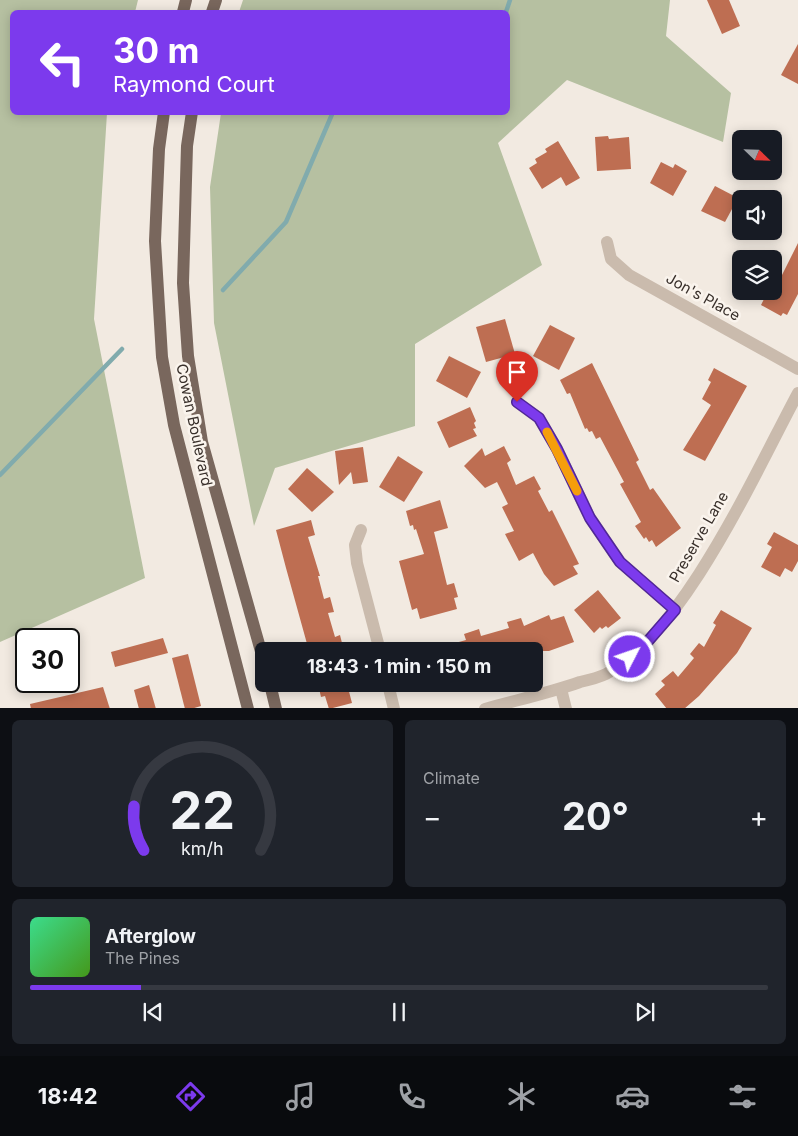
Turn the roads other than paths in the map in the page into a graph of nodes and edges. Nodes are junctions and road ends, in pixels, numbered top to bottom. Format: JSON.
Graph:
{"nodes":[{"id":1,"x":164,"y":115,"type":"edge"},
{"id":2,"x":192,"y":115,"type":"edge"},
{"id":3,"x":607,"y":242,"type":"dead end"},
{"id":4,"x":798,"y":369,"type":"edge"},
{"id":5,"x":798,"y":392,"type":"edge"},
{"id":6,"x":517,"y":402,"type":"dead end"},
{"id":7,"x":360,"y":530,"type":"dead end"},
{"id":8,"x":675,"y":610,"type":"junction"},
{"id":9,"x":258,"y":642,"type":"edge"},
{"id":10,"x":378,"y":642,"type":"edge"},
{"id":11,"x":561,"y":689,"type":"junction"},
{"id":12,"x":272,"y":692,"type":"edge"},
{"id":13,"x":390,"y":692,"type":"edge"},
{"id":14,"x":248,"y":708,"type":"edge"},
{"id":15,"x":276,"y":708,"type":"edge"},
{"id":16,"x":394,"y":708,"type":"edge"},
{"id":17,"x":485,"y":708,"type":"edge"},
{"id":18,"x":566,"y":708,"type":"edge"}],
"edges":[{"from":1,"to":14,"type":"main road","name":"Cowan Boulevard"},
{"from":2,"to":9,"type":"main road","name":"Cowan Boulevard"},
{"from":3,"to":4,"type":"street","name":"Jon's Place"},
{"from":5,"to":8,"type":"street","name":"Preserve Lane"},
{"from":6,"to":8,"type":"street"},
{"from":7,"to":10,"type":"street"},
{"from":8,"to":11,"type":"street","name":"Preserve Lane"},
{"from":11,"to":17,"type":"street","name":"Preserve Lane"},
{"from":11,"to":18,"type":"street"},
{"from":12,"to":15,"type":"main road"},
{"from":13,"to":16,"type":"street"}]}
